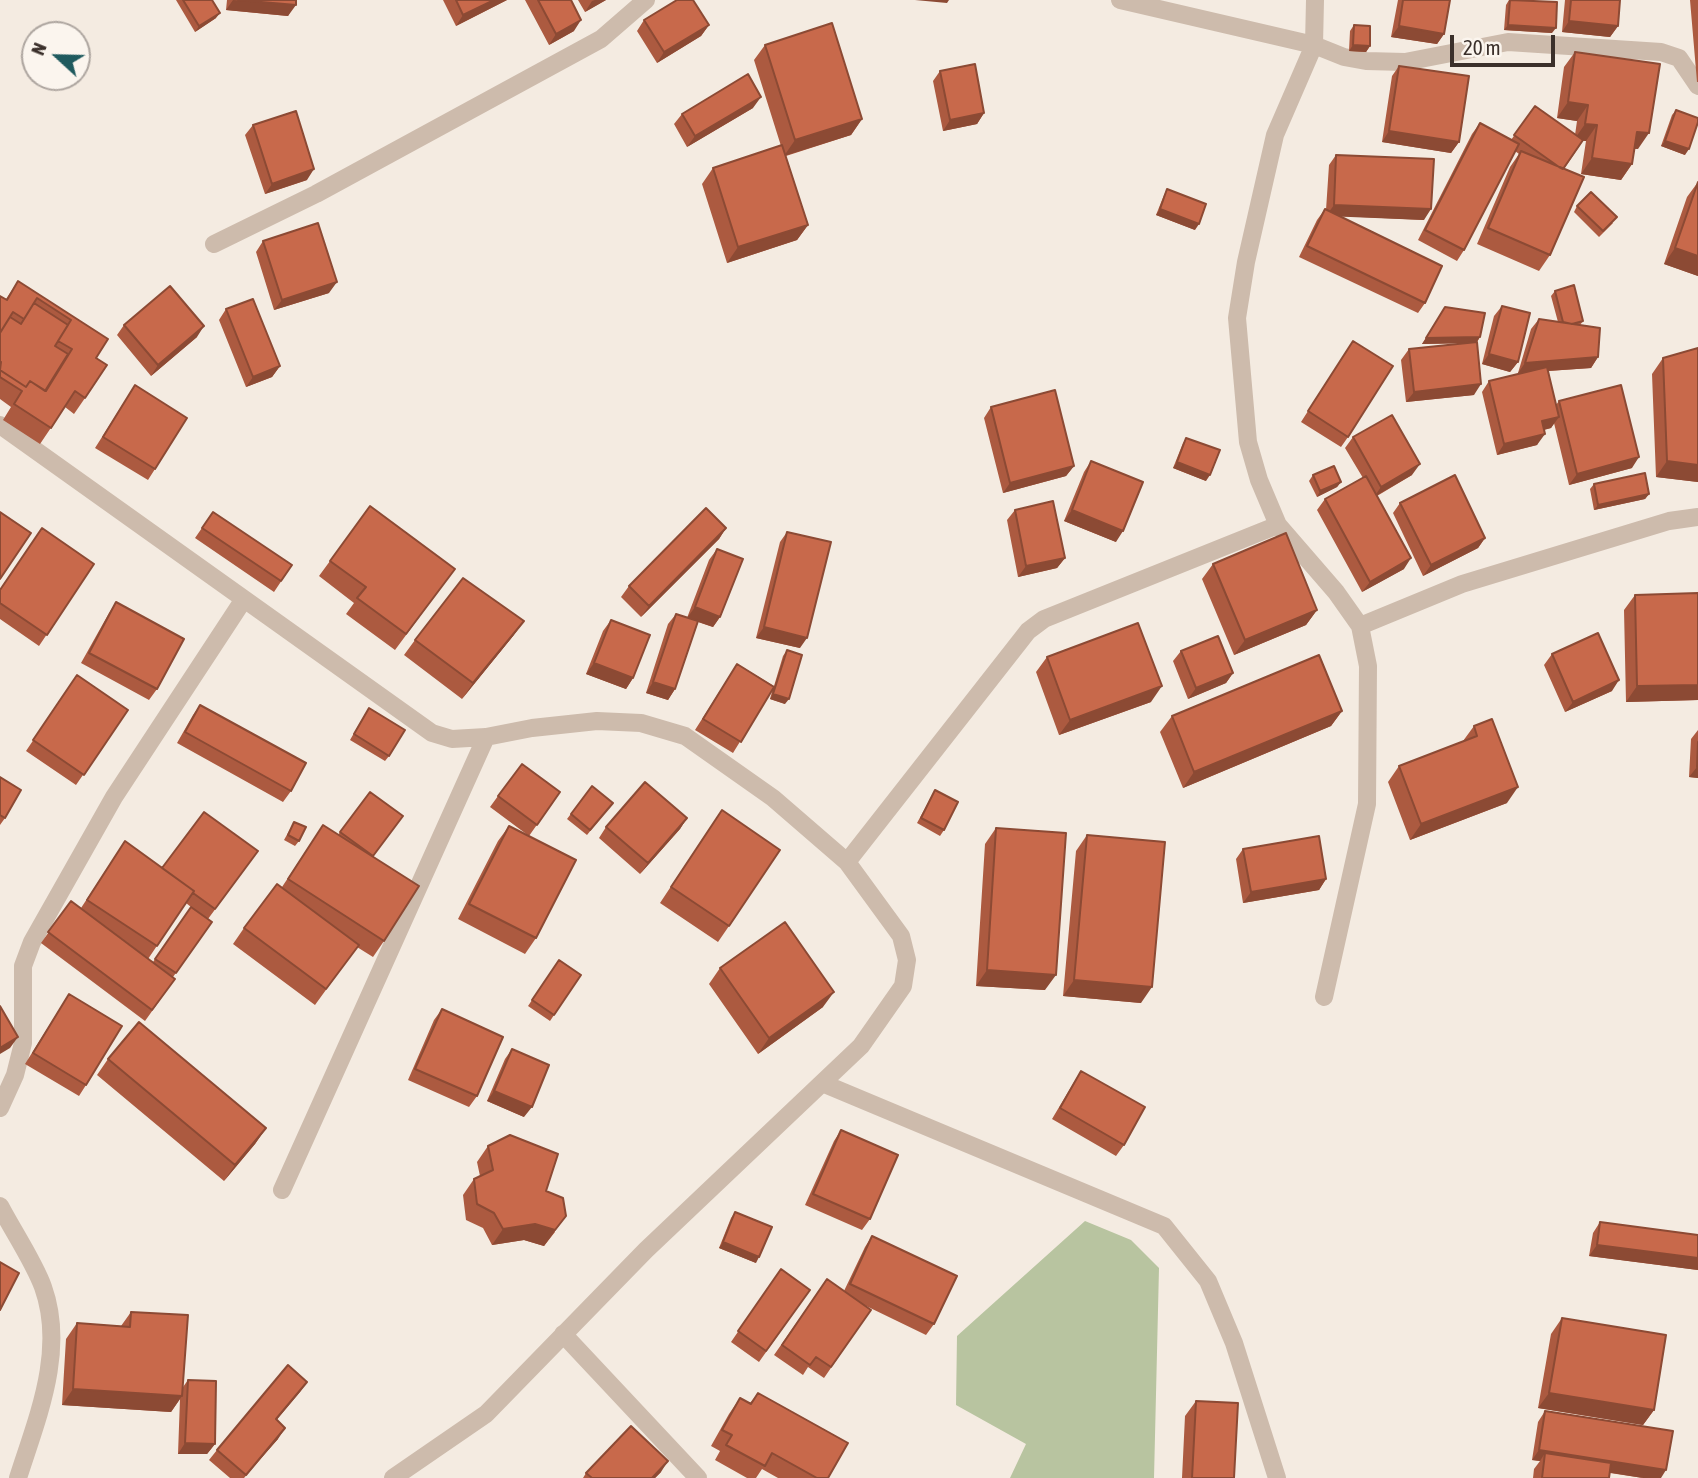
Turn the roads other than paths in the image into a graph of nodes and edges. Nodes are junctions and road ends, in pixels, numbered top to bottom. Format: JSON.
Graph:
{"nodes":[{"id":1,"x":646,"y":0,"type":"edge"},
{"id":2,"x":1120,"y":0,"type":"edge"},
{"id":3,"x":1315,"y":0,"type":"edge"},
{"id":4,"x":1314,"y":46,"type":"junction"},
{"id":5,"x":1698,"y":86,"type":"edge"},
{"id":6,"x":214,"y":244,"type":"dead end"},
{"id":7,"x":0,"y":425,"type":"edge"},
{"id":8,"x":1698,"y":517,"type":"edge"},
{"id":9,"x":1278,"y":525,"type":"junction"},
{"id":10,"x":244,"y":599,"type":"junction"},
{"id":11,"x":1360,"y":626,"type":"junction"},
{"id":12,"x":486,"y":737,"type":"junction"},
{"id":13,"x":847,"y":862,"type":"junction"},
{"id":14,"x":1324,"y":997,"type":"dead end"},
{"id":15,"x":822,"y":1083,"type":"junction"},
{"id":16,"x":0,"y":1108,"type":"edge"},
{"id":17,"x":282,"y":1190,"type":"dead end"},
{"id":18,"x":0,"y":1206,"type":"edge"},
{"id":19,"x":564,"y":1334,"type":"junction"},
{"id":20,"x":19,"y":1478,"type":"edge"},
{"id":21,"x":393,"y":1478,"type":"edge"},
{"id":22,"x":698,"y":1478,"type":"edge"},
{"id":23,"x":1277,"y":1478,"type":"edge"}],
"edges":[{"from":1,"to":6,"type":"street"},
{"from":2,"to":4,"type":"street"},
{"from":3,"to":4,"type":"street"},
{"from":4,"to":5,"type":"street"},
{"from":4,"to":9,"type":"street"},
{"from":7,"to":10,"type":"street"},
{"from":8,"to":11,"type":"street"},
{"from":9,"to":11,"type":"street"},
{"from":9,"to":13,"type":"street"},
{"from":10,"to":12,"type":"street"},
{"from":10,"to":16,"type":"street"},
{"from":11,"to":14,"type":"street"},
{"from":12,"to":13,"type":"street"},
{"from":12,"to":17,"type":"street"},
{"from":13,"to":15,"type":"street"},
{"from":15,"to":19,"type":"street"},
{"from":15,"to":23,"type":"street"},
{"from":18,"to":20,"type":"street"},
{"from":19,"to":21,"type":"street"},
{"from":19,"to":22,"type":"street"}]}
